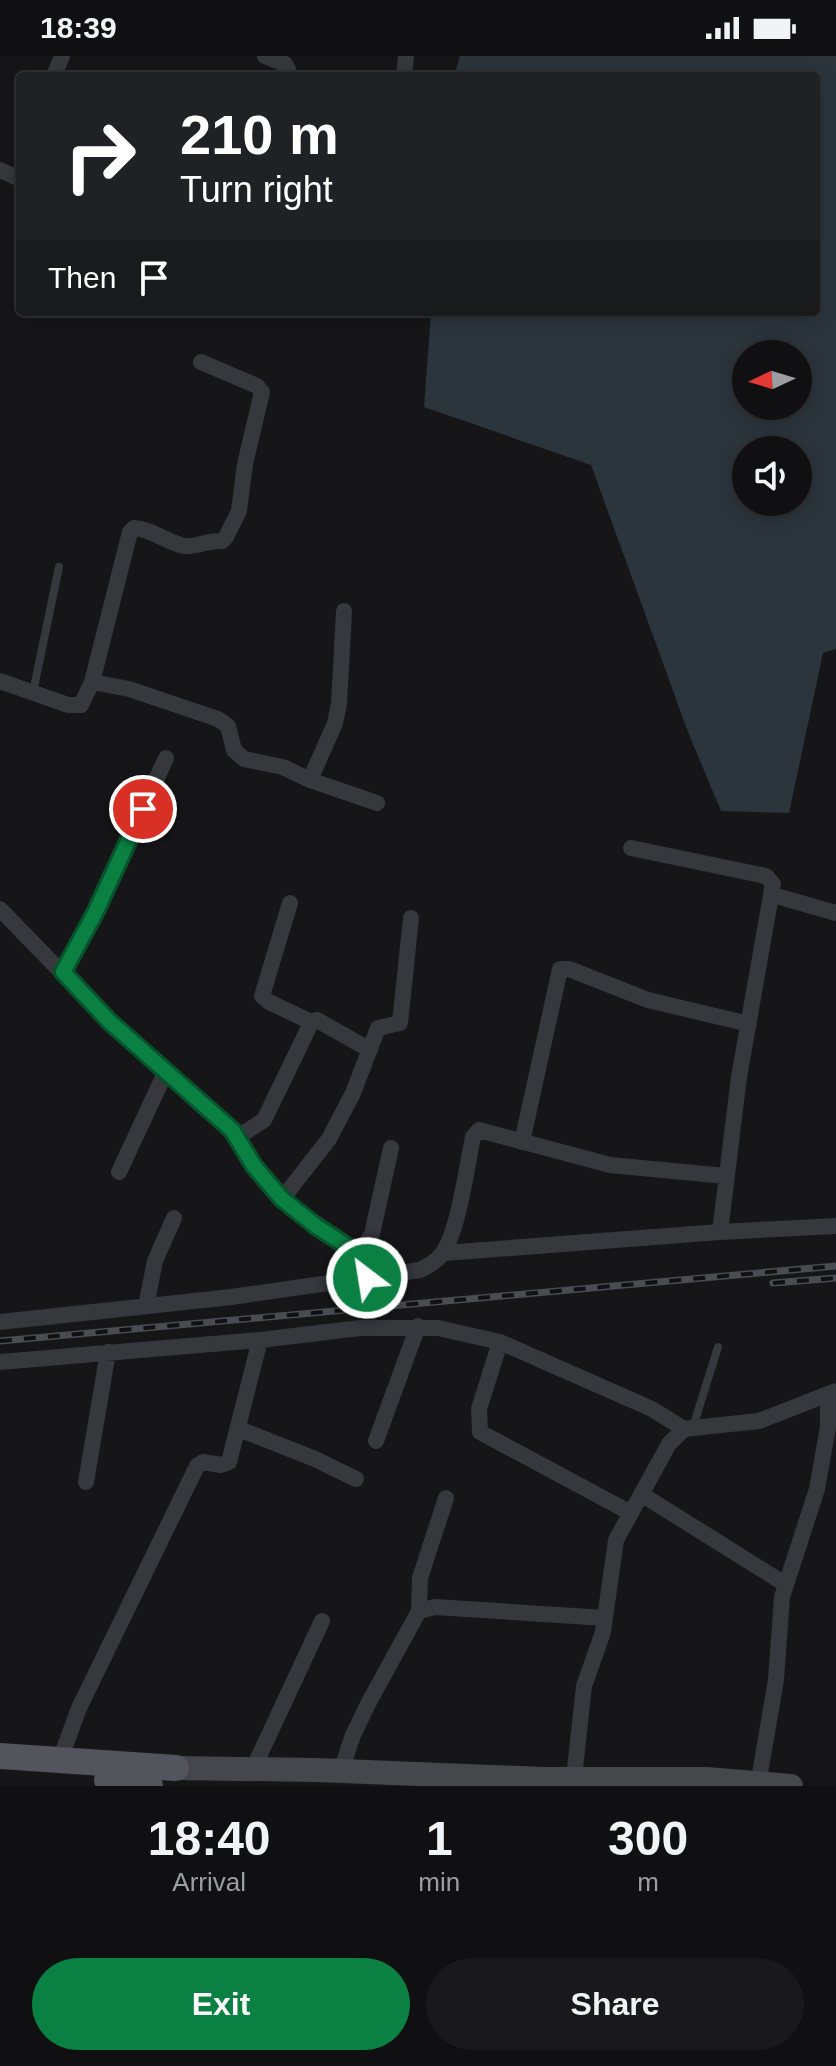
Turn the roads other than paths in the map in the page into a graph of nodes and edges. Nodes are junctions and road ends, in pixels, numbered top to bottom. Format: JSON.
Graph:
{"nodes":[{"id":1,"x":265,"y":56,"type":"edge"},
{"id":2,"x":286,"y":72,"type":"edge"},
{"id":3,"x":201,"y":362,"type":"dead end"},
{"id":4,"x":59,"y":567,"type":"dead end"},
{"id":5,"x":344,"y":611,"type":"dead end"},
{"id":6,"x":0,"y":681,"type":"edge"},
{"id":7,"x":92,"y":682,"type":"junction"},
{"id":8,"x":32,"y":692,"type":"junction"},
{"id":9,"x":166,"y":758,"type":"dead end"},
{"id":10,"x":310,"y":780,"type":"junction"},
{"id":11,"x":377,"y":803,"type":"dead end"},
{"id":12,"x":631,"y":848,"type":"dead end"},
{"id":13,"x":773,"y":895,"type":"junction"},
{"id":14,"x":290,"y":903,"type":"dead end"},
{"id":15,"x":0,"y":909,"type":"edge"},
{"id":16,"x":836,"y":913,"type":"edge"},
{"id":17,"x":411,"y":918,"type":"dead end"},
{"id":18,"x":63,"y":972,"type":"junction"},
{"id":19,"x":311,"y":1022,"type":"junction"},
{"id":20,"x":749,"y":1024,"type":"junction"},
{"id":21,"x":370,"y":1050,"type":"junction"},
{"id":22,"x":166,"y":1071,"type":"junction"},
{"id":23,"x":238,"y":1137,"type":"junction"},
{"id":24,"x":522,"y":1142,"type":"junction"},
{"id":25,"x":391,"y":1148,"type":"dead end"},
{"id":26,"x":119,"y":1172,"type":"dead end"},
{"id":27,"x":726,"y":1176,"type":"junction"},
{"id":28,"x":282,"y":1199,"type":"junction"},
{"id":29,"x":174,"y":1218,"type":"dead end"},
{"id":30,"x":836,"y":1226,"type":"edge"},
{"id":31,"x":720,"y":1232,"type":"junction"},
{"id":32,"x":444,"y":1253,"type":"junction"},
{"id":33,"x":359,"y":1254,"type":"junction"},
{"id":34,"x":367,"y":1278,"type":"junction"},
{"id":35,"x":146,"y":1306,"type":"junction"},
{"id":36,"x":0,"y":1322,"type":"edge"},
{"id":37,"x":418,"y":1326,"type":"junction"},
{"id":38,"x":260,"y":1340,"type":"junction"},
{"id":39,"x":500,"y":1342,"type":"junction"},
{"id":40,"x":718,"y":1347,"type":"dead end"},
{"id":41,"x":108,"y":1352,"type":"junction"},
{"id":42,"x":0,"y":1362,"type":"edge"},
{"id":43,"x":832,"y":1393,"type":"edge"},
{"id":44,"x":239,"y":1429,"type":"junction"},
{"id":45,"x":688,"y":1429,"type":"junction"},
{"id":46,"x":376,"y":1441,"type":"dead end"},
{"id":47,"x":356,"y":1479,"type":"dead end"},
{"id":48,"x":86,"y":1482,"type":"dead end"},
{"id":49,"x":641,"y":1494,"type":"junction"},
{"id":50,"x":446,"y":1498,"type":"dead end"},
{"id":51,"x":629,"y":1512,"type":"junction"},
{"id":52,"x":785,"y":1584,"type":"junction"},
{"id":53,"x":419,"y":1611,"type":"junction"},
{"id":54,"x":605,"y":1618,"type":"junction"},
{"id":55,"x":322,"y":1621,"type":"dead end"},
{"id":56,"x":0,"y":1756,"type":"edge"},
{"id":57,"x":60,"y":1760,"type":"junction"},
{"id":58,"x":176,"y":1768,"type":"junction"},
{"id":59,"x":253,"y":1769,"type":"junction"},
{"id":60,"x":341,"y":1771,"type":"junction"},
{"id":61,"x":0,"y":1772,"type":"edge"},
{"id":62,"x":574,"y":1778,"type":"junction"},
{"id":63,"x":124,"y":1781,"type":"junction"},
{"id":64,"x":758,"y":1785,"type":"edge"},
{"id":65,"x":150,"y":1786,"type":"edge"},
{"id":66,"x":791,"y":1786,"type":"edge"}],
"edges":[{"from":1,"to":2,"type":"street"},
{"from":3,"to":7,"type":"street"},
{"from":4,"to":8,"type":"lane"},
{"from":5,"to":10,"type":"street"},
{"from":6,"to":8,"type":"street"},
{"from":7,"to":8,"type":"street"},
{"from":7,"to":10,"type":"street"},
{"from":9,"to":18,"type":"street"},
{"from":10,"to":11,"type":"street"},
{"from":12,"to":13,"type":"street"},
{"from":13,"to":16,"type":"street"},
{"from":13,"to":20,"type":"street"},
{"from":14,"to":19,"type":"street"},
{"from":15,"to":18,"type":"street"},
{"from":17,"to":21,"type":"street"},
{"from":18,"to":22,"type":"street"},
{"from":19,"to":21,"type":"street"},
{"from":19,"to":23,"type":"street"},
{"from":20,"to":24,"type":"street"},
{"from":20,"to":27,"type":"street"},
{"from":21,"to":28,"type":"street"},
{"from":22,"to":23,"type":"street"},
{"from":22,"to":26,"type":"street"},
{"from":23,"to":28,"type":"street"},
{"from":24,"to":27,"type":"street"},
{"from":24,"to":32,"type":"street"},
{"from":25,"to":33,"type":"street"},
{"from":27,"to":31,"type":"street"},
{"from":28,"to":33,"type":"street"},
{"from":29,"to":35,"type":"street"},
{"from":30,"to":31,"type":"street"},
{"from":31,"to":32,"type":"street"},
{"from":32,"to":34,"type":"street"},
{"from":33,"to":34,"type":"street"},
{"from":34,"to":35,"type":"street"},
{"from":35,"to":36,"type":"street"},
{"from":37,"to":38,"type":"street"},
{"from":37,"to":39,"type":"street"},
{"from":37,"to":46,"type":"street"},
{"from":38,"to":41,"type":"street"},
{"from":38,"to":44,"type":"street"},
{"from":39,"to":45,"type":"street"},
{"from":39,"to":51,"type":"street"},
{"from":40,"to":45,"type":"lane"},
{"from":41,"to":42,"type":"street"},
{"from":41,"to":48,"type":"street"},
{"from":43,"to":45,"type":"street"},
{"from":43,"to":52,"type":"street"},
{"from":44,"to":47,"type":"street"},
{"from":44,"to":57,"type":"street"},
{"from":45,"to":49,"type":"street"},
{"from":49,"to":51,"type":"street"},
{"from":49,"to":52,"type":"street"},
{"from":50,"to":53,"type":"street"},
{"from":51,"to":54,"type":"street"},
{"from":52,"to":64,"type":"street"},
{"from":53,"to":54,"type":"street"},
{"from":53,"to":60,"type":"street"},
{"from":54,"to":62,"type":"street"},
{"from":55,"to":59,"type":"street"},
{"from":56,"to":57,"type":"main road"},
{"from":57,"to":58,"type":"main road"},
{"from":58,"to":59,"type":"main road"},
{"from":58,"to":63,"type":"main road"},
{"from":59,"to":60,"type":"main road"},
{"from":60,"to":62,"type":"main road"},
{"from":61,"to":63,"type":"main road"},
{"from":62,"to":64,"type":"main road"},
{"from":63,"to":65,"type":"main road"},
{"from":64,"to":66,"type":"main road"}]}
